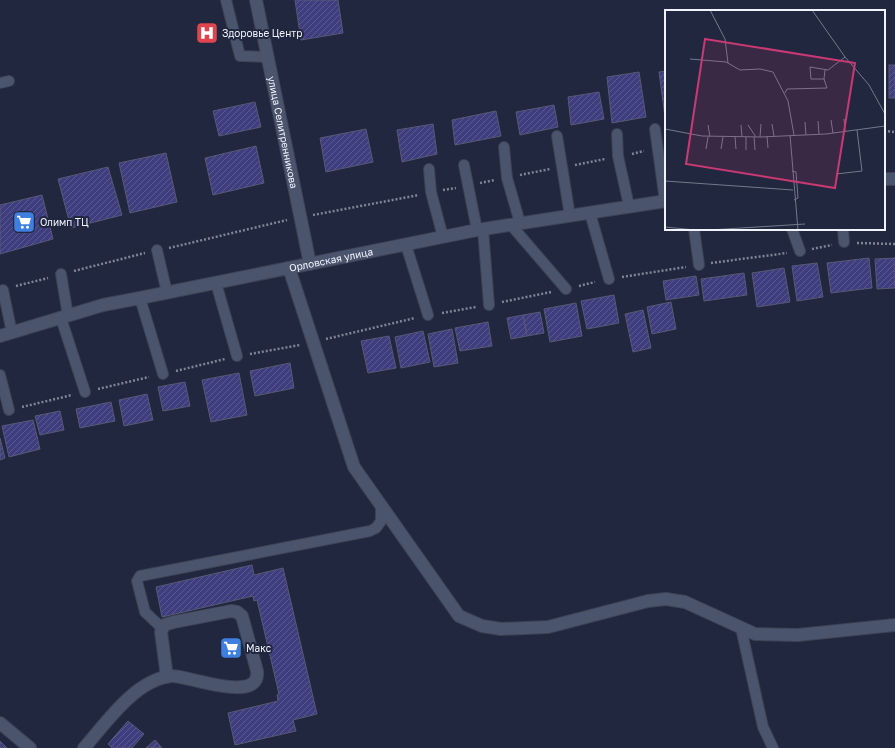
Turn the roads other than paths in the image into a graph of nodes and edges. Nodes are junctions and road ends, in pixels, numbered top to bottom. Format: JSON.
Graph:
{"nodes":[{"id":1,"x":226,"y":0,"type":"edge"},
{"id":2,"x":256,"y":0,"type":"edge"},
{"id":3,"x":268,"y":56,"type":"junction"},
{"id":4,"x":655,"y":129,"type":"dead end"},
{"id":5,"x":617,"y":134,"type":"dead end"},
{"id":6,"x":557,"y":136,"type":"dead end"},
{"id":7,"x":504,"y":147,"type":"dead end"},
{"id":8,"x":464,"y":165,"type":"dead end"},
{"id":9,"x":429,"y":169,"type":"dead end"},
{"id":10,"x":665,"y":201,"type":"edge"},
{"id":11,"x":630,"y":206,"type":"junction"},
{"id":12,"x":590,"y":213,"type":"junction"},
{"id":13,"x":570,"y":216,"type":"junction"},
{"id":14,"x":516,"y":224,"type":"junction"},
{"id":15,"x":480,"y":230,"type":"junction"},
{"id":16,"x":694,"y":230,"type":"edge"},
{"id":17,"x":792,"y":230,"type":"edge"},
{"id":18,"x":842,"y":230,"type":"edge"},
{"id":19,"x":443,"y":237,"type":"junction"},
{"id":20,"x":844,"y":242,"type":"dead end"},
{"id":21,"x":406,"y":245,"type":"junction"},
{"id":22,"x":157,"y":250,"type":"road end"},
{"id":23,"x":800,"y":251,"type":"dead end"},
{"id":24,"x":310,"y":264,"type":"junction"},
{"id":25,"x":700,"y":265,"type":"dead end"},
{"id":26,"x":289,"y":268,"type":"junction"},
{"id":27,"x":61,"y":274,"type":"road end"},
{"id":28,"x":609,"y":279,"type":"dead end"},
{"id":29,"x":216,"y":283,"type":"junction"},
{"id":30,"x":566,"y":289,"type":"dead end"},
{"id":31,"x":2,"y":290,"type":"road end"},
{"id":32,"x":167,"y":293,"type":"junction"},
{"id":33,"x":140,"y":298,"type":"junction"},
{"id":34,"x":489,"y":305,"type":"dead end"},
{"id":35,"x":428,"y":315,"type":"dead end"},
{"id":36,"x":65,"y":317,"type":"junction"},
{"id":37,"x":6,"y":334,"type":"edge"},
{"id":38,"x":237,"y":356,"type":"dead end"},
{"id":39,"x":163,"y":374,"type":"dead end"},
{"id":40,"x":0,"y":375,"type":"edge"},
{"id":41,"x":85,"y":392,"type":"dead end"},
{"id":42,"x":9,"y":410,"type":"dead end"},
{"id":43,"x":381,"y":505,"type":"junction"},
{"id":44,"x":895,"y":625,"type":"edge"},
{"id":45,"x":162,"y":628,"type":"junction"},
{"id":46,"x":741,"y":628,"type":"junction"},
{"id":47,"x":167,"y":677,"type":"junction"},
{"id":48,"x":0,"y":723,"type":"edge"},
{"id":49,"x":30,"y":748,"type":"edge"},
{"id":50,"x":84,"y":748,"type":"edge"},
{"id":51,"x":773,"y":748,"type":"edge"}],
"edges":[{"from":1,"to":3,"type":"lane"},
{"from":2,"to":3,"type":"street","name":"улица Селитренникова"},
{"from":3,"to":24,"type":"street","name":"улица Селитренникова"},
{"from":4,"to":10,"type":"lane"},
{"from":5,"to":11,"type":"lane"},
{"from":6,"to":13,"type":"lane"},
{"from":7,"to":14,"type":"lane"},
{"from":8,"to":15,"type":"lane"},
{"from":9,"to":19,"type":"lane"},
{"from":10,"to":11,"type":"street","name":"Орловская улица"},
{"from":11,"to":12,"type":"street","name":"Орловская улица"},
{"from":12,"to":13,"type":"street","name":"Орловская улица"},
{"from":12,"to":28,"type":"lane"},
{"from":13,"to":14,"type":"street","name":"Орловская улица"},
{"from":14,"to":15,"type":"street","name":"Орловская улица"},
{"from":14,"to":30,"type":"lane"},
{"from":15,"to":19,"type":"street","name":"Орловская улица"},
{"from":15,"to":34,"type":"lane"},
{"from":16,"to":25,"type":"lane"},
{"from":17,"to":23,"type":"lane"},
{"from":18,"to":20,"type":"lane"},
{"from":19,"to":21,"type":"street","name":"Орловская улица"},
{"from":21,"to":24,"type":"street","name":"Орловская улица"},
{"from":21,"to":35,"type":"lane"},
{"from":22,"to":32,"type":"lane"},
{"from":24,"to":26,"type":"street","name":"Орловская улица"},
{"from":26,"to":29,"type":"street","name":"Орловская улица"},
{"from":26,"to":43,"type":"street"},
{"from":27,"to":36,"type":"lane"},
{"from":29,"to":32,"type":"street","name":"Орловская улица"},
{"from":29,"to":38,"type":"lane"},
{"from":31,"to":37,"type":"lane"},
{"from":32,"to":33,"type":"street","name":"Орловская улица"},
{"from":33,"to":36,"type":"street","name":"Орловская улица"},
{"from":33,"to":39,"type":"lane"},
{"from":36,"to":37,"type":"street","name":"Орловская улица"},
{"from":36,"to":41,"type":"lane"},
{"from":40,"to":42,"type":"lane"},
{"from":43,"to":45,"type":"lane"},
{"from":43,"to":46,"type":"street"},
{"from":44,"to":46,"type":"street"},
{"from":45,"to":47,"type":"street"},
{"from":45,"to":47,"type":"street"},
{"from":46,"to":51,"type":"lane"},
{"from":47,"to":50,"type":"street"},
{"from":48,"to":49,"type":"street"}]}
